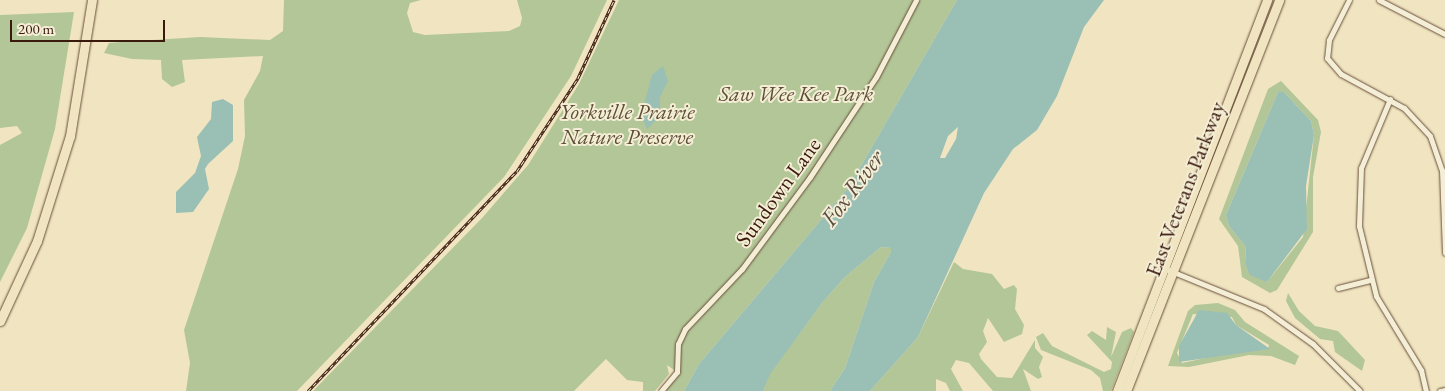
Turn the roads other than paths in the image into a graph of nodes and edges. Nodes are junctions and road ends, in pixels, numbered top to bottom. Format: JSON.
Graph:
{"nodes":[{"id":1,"x":92,"y":0,"type":"edge"},
{"id":2,"x":916,"y":0,"type":"edge"},
{"id":3,"x":1267,"y":0,"type":"edge"},
{"id":4,"x":1279,"y":0,"type":"edge"},
{"id":5,"x":1348,"y":0,"type":"edge"},
{"id":6,"x":1379,"y":0,"type":"edge"},
{"id":7,"x":1445,"y":34,"type":"edge"},
{"id":8,"x":1390,"y":99,"type":"junction"},
{"id":9,"x":1445,"y":152,"type":"edge"},
{"id":10,"x":1438,"y":155,"type":"junction"},
{"id":11,"x":1445,"y":253,"type":"edge"},
{"id":12,"x":1170,"y":271,"type":"junction"},
{"id":13,"x":1370,"y":280,"type":"junction"},
{"id":14,"x":1338,"y":288,"type":"dead end"},
{"id":15,"x":0,"y":321,"type":"edge"},
{"id":16,"x":1445,"y":390,"type":"edge"},
{"id":17,"x":660,"y":391,"type":"edge"},
{"id":18,"x":1117,"y":391,"type":"edge"},
{"id":19,"x":1126,"y":391,"type":"edge"},
{"id":20,"x":1360,"y":391,"type":"edge"},
{"id":21,"x":1426,"y":391,"type":"edge"},
{"id":22,"x":1440,"y":391,"type":"edge"}],
"edges":[{"from":1,"to":15,"type":"main road"},
{"from":2,"to":17,"type":"street","name":"Sundown Lane"},
{"from":3,"to":12,"type":"main road","name":"East Veterans Parkway"},
{"from":4,"to":12,"type":"main road","name":"East Veterans Parkway"},
{"from":5,"to":8,"type":"street"},
{"from":6,"to":7,"type":"street"},
{"from":8,"to":10,"type":"street"},
{"from":8,"to":13,"type":"street"},
{"from":9,"to":10,"type":"street"},
{"from":10,"to":11,"type":"street"},
{"from":12,"to":18,"type":"main road","name":"East Veterans Parkway"},
{"from":12,"to":19,"type":"main road","name":"East Veterans Parkway"},
{"from":12,"to":20,"type":"street"},
{"from":13,"to":14,"type":"street"},
{"from":13,"to":21,"type":"street"},
{"from":16,"to":22,"type":"street"}]}
